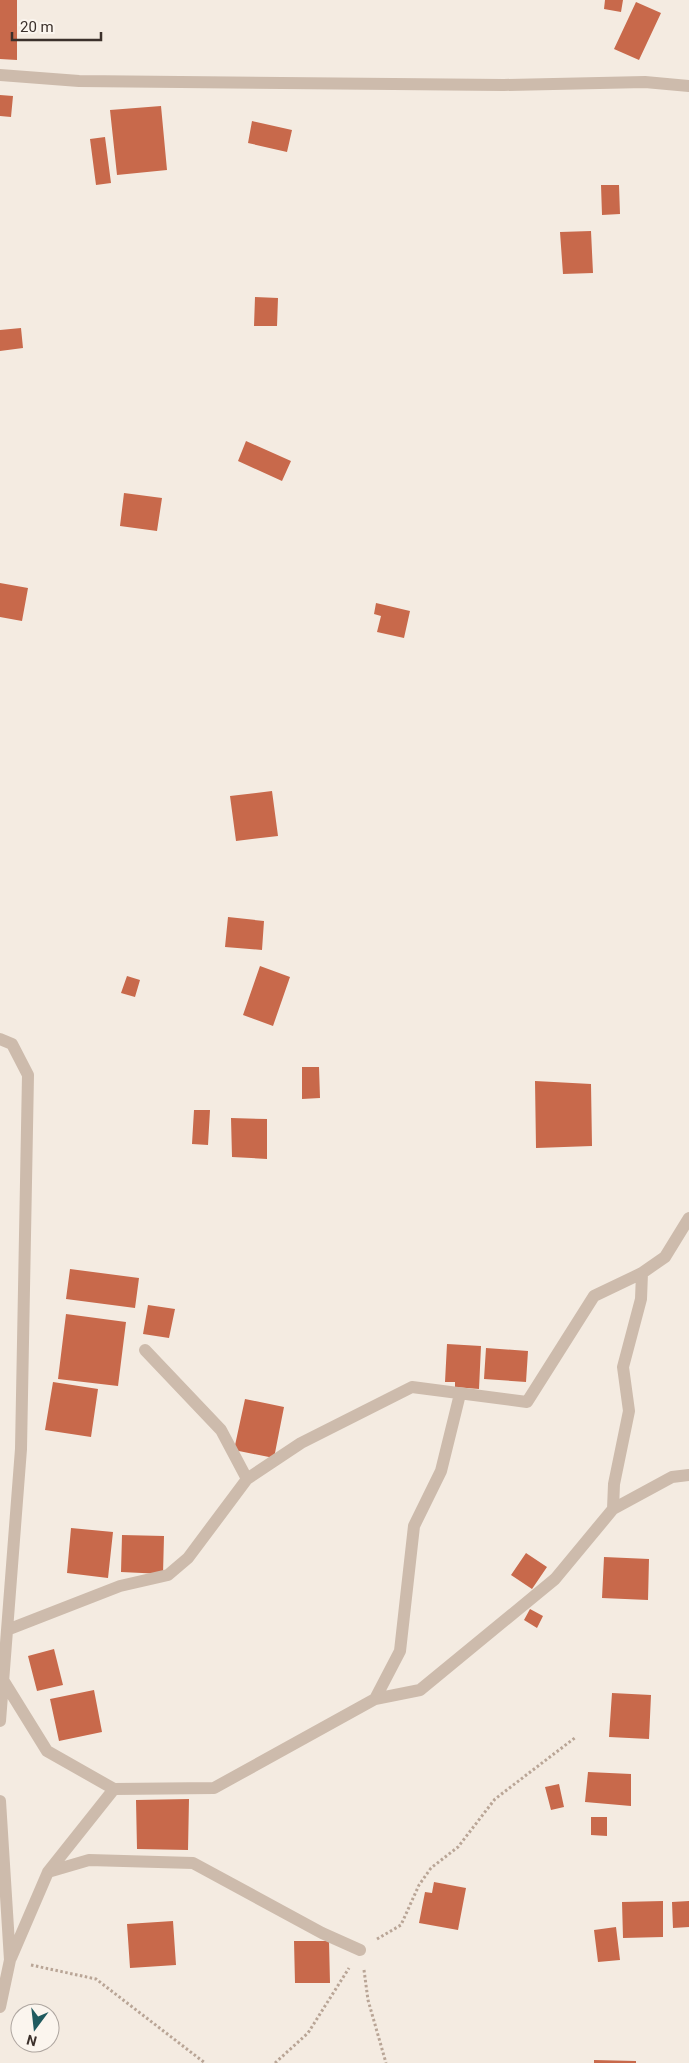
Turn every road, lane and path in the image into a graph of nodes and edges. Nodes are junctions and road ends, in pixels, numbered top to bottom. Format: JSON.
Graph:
{"nodes":[{"id":1,"x":0,"y":75,"type":"edge"},
{"id":2,"x":689,"y":86,"type":"edge"},
{"id":3,"x":0,"y":1040,"type":"edge"},
{"id":4,"x":689,"y":1218,"type":"edge"},
{"id":5,"x":642,"y":1273,"type":"junction"},
{"id":6,"x":145,"y":1350,"type":"dead end"},
{"id":7,"x":460,"y":1394,"type":"junction"},
{"id":8,"x":689,"y":1474,"type":"edge"},
{"id":9,"x":247,"y":1480,"type":"junction"},
{"id":10,"x":613,"y":1509,"type":"junction"},
{"id":11,"x":7,"y":1630,"type":"junction"},
{"id":12,"x":2,"y":1665,"type":"edge"},
{"id":13,"x":3,"y":1680,"type":"junction"},
{"id":14,"x":375,"y":1699,"type":"junction"},
{"id":15,"x":0,"y":1721,"type":"edge"},
{"id":16,"x":576,"y":1737,"type":"dead end"},
{"id":17,"x":114,"y":1788,"type":"junction"},
{"id":18,"x":0,"y":1802,"type":"edge"},
{"id":19,"x":48,"y":1872,"type":"junction"},
{"id":20,"x":360,"y":1950,"type":"junction"},
{"id":21,"x":10,"y":1960,"type":"junction"},
{"id":22,"x":0,"y":2007,"type":"edge"},
{"id":23,"x":205,"y":2063,"type":"edge"},
{"id":24,"x":275,"y":2063,"type":"edge"},
{"id":25,"x":386,"y":2063,"type":"edge"}],
"edges":[{"from":1,"to":2,"type":"street"},
{"from":3,"to":11,"type":"street"},
{"from":4,"to":5,"type":"street"},
{"from":5,"to":7,"type":"street"},
{"from":5,"to":10,"type":"street"},
{"from":6,"to":9,"type":"street"},
{"from":7,"to":9,"type":"street"},
{"from":7,"to":14,"type":"street"},
{"from":8,"to":10,"type":"street"},
{"from":9,"to":11,"type":"street"},
{"from":10,"to":14,"type":"street"},
{"from":11,"to":12,"type":"street"},
{"from":12,"to":13,"type":"street"},
{"from":13,"to":15,"type":"street"},
{"from":13,"to":17,"type":"street"},
{"from":14,"to":17,"type":"street"},
{"from":16,"to":20,"type":"path"},
{"from":17,"to":19,"type":"street"},
{"from":18,"to":21,"type":"street"},
{"from":19,"to":20,"type":"street"},
{"from":19,"to":21,"type":"street"},
{"from":20,"to":24,"type":"path"},
{"from":20,"to":25,"type":"path"},
{"from":21,"to":22,"type":"street"},
{"from":21,"to":23,"type":"path"}]}
